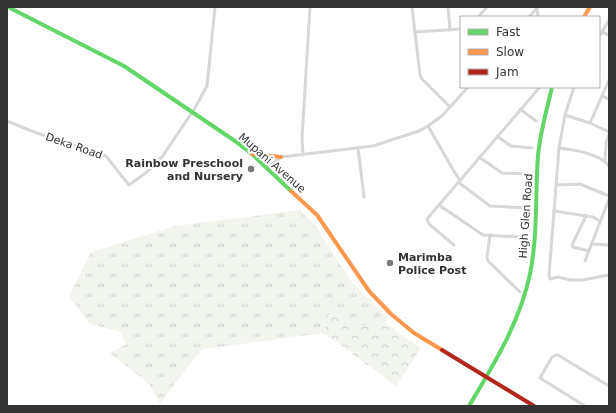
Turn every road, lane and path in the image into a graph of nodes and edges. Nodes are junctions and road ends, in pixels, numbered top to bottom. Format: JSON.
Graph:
{"nodes":[{"id":1,"x":8,"y":7,"type":"edge"},
{"id":2,"x":215,"y":7,"type":"edge"},
{"id":3,"x":310,"y":7,"type":"edge"},
{"id":4,"x":412,"y":7,"type":"edge"},
{"id":5,"x":448,"y":7,"type":"edge"},
{"id":6,"x":487,"y":7,"type":"edge"},
{"id":7,"x":590,"y":7,"type":"edge"},
{"id":8,"x":537,"y":8,"type":"edge"},
{"id":9,"x":479,"y":16,"type":"edge"},
{"id":10,"x":530,"y":16,"type":"edge"},
{"id":11,"x":585,"y":16,"type":"edge"},
{"id":12,"x":609,"y":20,"type":"edge"},
{"id":13,"x":460,"y":29,"type":"edge"},
{"id":14,"x":450,"y":30,"type":"junction"},
{"id":15,"x":415,"y":32,"type":"junction"},
{"id":16,"x":602,"y":32,"type":"junction"},
{"id":17,"x":600,"y":35,"type":"edge"},
{"id":18,"x":609,"y":35,"type":"edge"},
{"id":19,"x":609,"y":80,"type":"edge"},
{"id":20,"x":467,"y":88,"type":"edge"},
{"id":21,"x":539,"y":88,"type":"edge"},
{"id":22,"x":552,"y":88,"type":"edge"},
{"id":23,"x":574,"y":88,"type":"edge"},
{"id":24,"x":602,"y":96,"type":"junction"},
{"id":25,"x":609,"y":99,"type":"edge"},
{"id":26,"x":450,"y":107,"type":"junction"},
{"id":27,"x":520,"y":109,"type":"junction"},
{"id":28,"x":192,"y":112,"type":"junction"},
{"id":29,"x":565,"y":115,"type":"junction"},
{"id":30,"x":7,"y":121,"type":"edge"},
{"id":31,"x":536,"y":121,"type":"dead end"},
{"id":32,"x":590,"y":122,"type":"junction"},
{"id":33,"x":428,"y":126,"type":"junction"},
{"id":34,"x":609,"y":133,"type":"edge"},
{"id":35,"x":497,"y":136,"type":"junction"},
{"id":36,"x":358,"y":148,"type":"junction"},
{"id":37,"x":532,"y":148,"type":"dead end"},
{"id":38,"x":559,"y":148,"type":"junction"},
{"id":39,"x":252,"y":154,"type":"junction"},
{"id":40,"x":303,"y":155,"type":"junction"},
{"id":41,"x":281,"y":157,"type":"junction"},
{"id":42,"x":479,"y":157,"type":"junction"},
{"id":43,"x":605,"y":160,"type":"junction"},
{"id":44,"x":608,"y":165,"type":"edge"},
{"id":45,"x":268,"y":168,"type":"junction"},
{"id":46,"x":529,"y":174,"type":"dead end"},
{"id":47,"x":459,"y":181,"type":"junction"},
{"id":48,"x":556,"y":185,"type":"junction"},
{"id":49,"x":609,"y":196,"type":"edge"},
{"id":50,"x":364,"y":197,"type":"dead end"},
{"id":51,"x":609,"y":199,"type":"edge"},
{"id":52,"x":439,"y":205,"type":"junction"},
{"id":53,"x":529,"y":208,"type":"dead end"},
{"id":54,"x":554,"y":210,"type":"junction"},
{"id":55,"x":586,"y":216,"type":"junction"},
{"id":56,"x":600,"y":220,"type":"junction"},
{"id":57,"x":490,"y":235,"type":"junction"},
{"id":58,"x":522,"y":237,"type":"dead end"},
{"id":59,"x":592,"y":244,"type":"junction"},
{"id":60,"x":454,"y":245,"type":"dead end"},
{"id":61,"x":609,"y":245,"type":"edge"},
{"id":62,"x":589,"y":251,"type":"junction"},
{"id":63,"x":585,"y":261,"type":"dead end"},
{"id":64,"x":609,"y":275,"type":"edge"},
{"id":65,"x":520,"y":292,"type":"dead end"},
{"id":66,"x":486,"y":377,"type":"junction"},
{"id":67,"x":608,"y":385,"type":"edge"},
{"id":68,"x":469,"y":406,"type":"edge"},
{"id":69,"x":534,"y":406,"type":"edge"},
{"id":70,"x":585,"y":406,"type":"edge"}],
"edges":[{"from":1,"to":28,"type":"street","name":"Mupani Avenue"},
{"from":2,"to":28,"type":"street"},
{"from":3,"to":40,"type":"street"},
{"from":4,"to":15,"type":"street"},
{"from":5,"to":14,"type":"street"},
{"from":6,"to":9,"type":"street"},
{"from":7,"to":11,"type":"street"},
{"from":8,"to":10,"type":"street"},
{"from":12,"to":16,"type":"street"},
{"from":13,"to":14,"type":"street"},
{"from":14,"to":15,"type":"street"},
{"from":15,"to":26,"type":"street"},
{"from":16,"to":17,"type":"street"},
{"from":16,"to":18,"type":"street"},
{"from":19,"to":24,"type":"street"},
{"from":20,"to":26,"type":"street"},
{"from":21,"to":27,"type":"street"},
{"from":22,"to":66,"type":"street","name":"High Glen Road"},
{"from":23,"to":29,"type":"street"},
{"from":24,"to":25,"type":"street"},
{"from":24,"to":32,"type":"street"},
{"from":26,"to":33,"type":"street"},
{"from":27,"to":31,"type":"street"},
{"from":27,"to":35,"type":"street"},
{"from":28,"to":30,"type":"street","name":"Deka Road"},
{"from":28,"to":39,"type":"street","name":"Mupani Avenue"},
{"from":29,"to":32,"type":"street"},
{"from":29,"to":38,"type":"street"},
{"from":32,"to":34,"type":"street"},
{"from":33,"to":36,"type":"street"},
{"from":33,"to":47,"type":"street"},
{"from":34,"to":43,"type":"street"},
{"from":35,"to":37,"type":"street"},
{"from":35,"to":42,"type":"street"},
{"from":36,"to":40,"type":"street"},
{"from":36,"to":50,"type":"street"},
{"from":38,"to":43,"type":"street"},
{"from":38,"to":48,"type":"street"},
{"from":39,"to":41,"type":"street"},
{"from":39,"to":45,"type":"street","name":"Mupani Avenue"},
{"from":40,"to":41,"type":"street"},
{"from":41,"to":45,"type":"street"},
{"from":42,"to":46,"type":"street"},
{"from":42,"to":47,"type":"street"},
{"from":43,"to":44,"type":"street"},
{"from":45,"to":66,"type":"street","name":"Mupani Avenue"},
{"from":47,"to":52,"type":"street"},
{"from":47,"to":53,"type":"street"},
{"from":48,"to":49,"type":"street"},
{"from":48,"to":54,"type":"street"},
{"from":51,"to":56,"type":"street"},
{"from":52,"to":57,"type":"street"},
{"from":52,"to":60,"type":"street"},
{"from":54,"to":55,"type":"street"},
{"from":54,"to":64,"type":"street"},
{"from":55,"to":56,"type":"street"},
{"from":55,"to":62,"type":"street"},
{"from":56,"to":59,"type":"street"},
{"from":57,"to":58,"type":"street"},
{"from":57,"to":65,"type":"street"},
{"from":59,"to":61,"type":"street"},
{"from":59,"to":62,"type":"street"},
{"from":62,"to":63,"type":"street"},
{"from":66,"to":68,"type":"street","name":"High Glen Road"},
{"from":66,"to":69,"type":"street","name":"Mupani Avenue"},
{"from":67,"to":70,"type":"street"}]}
